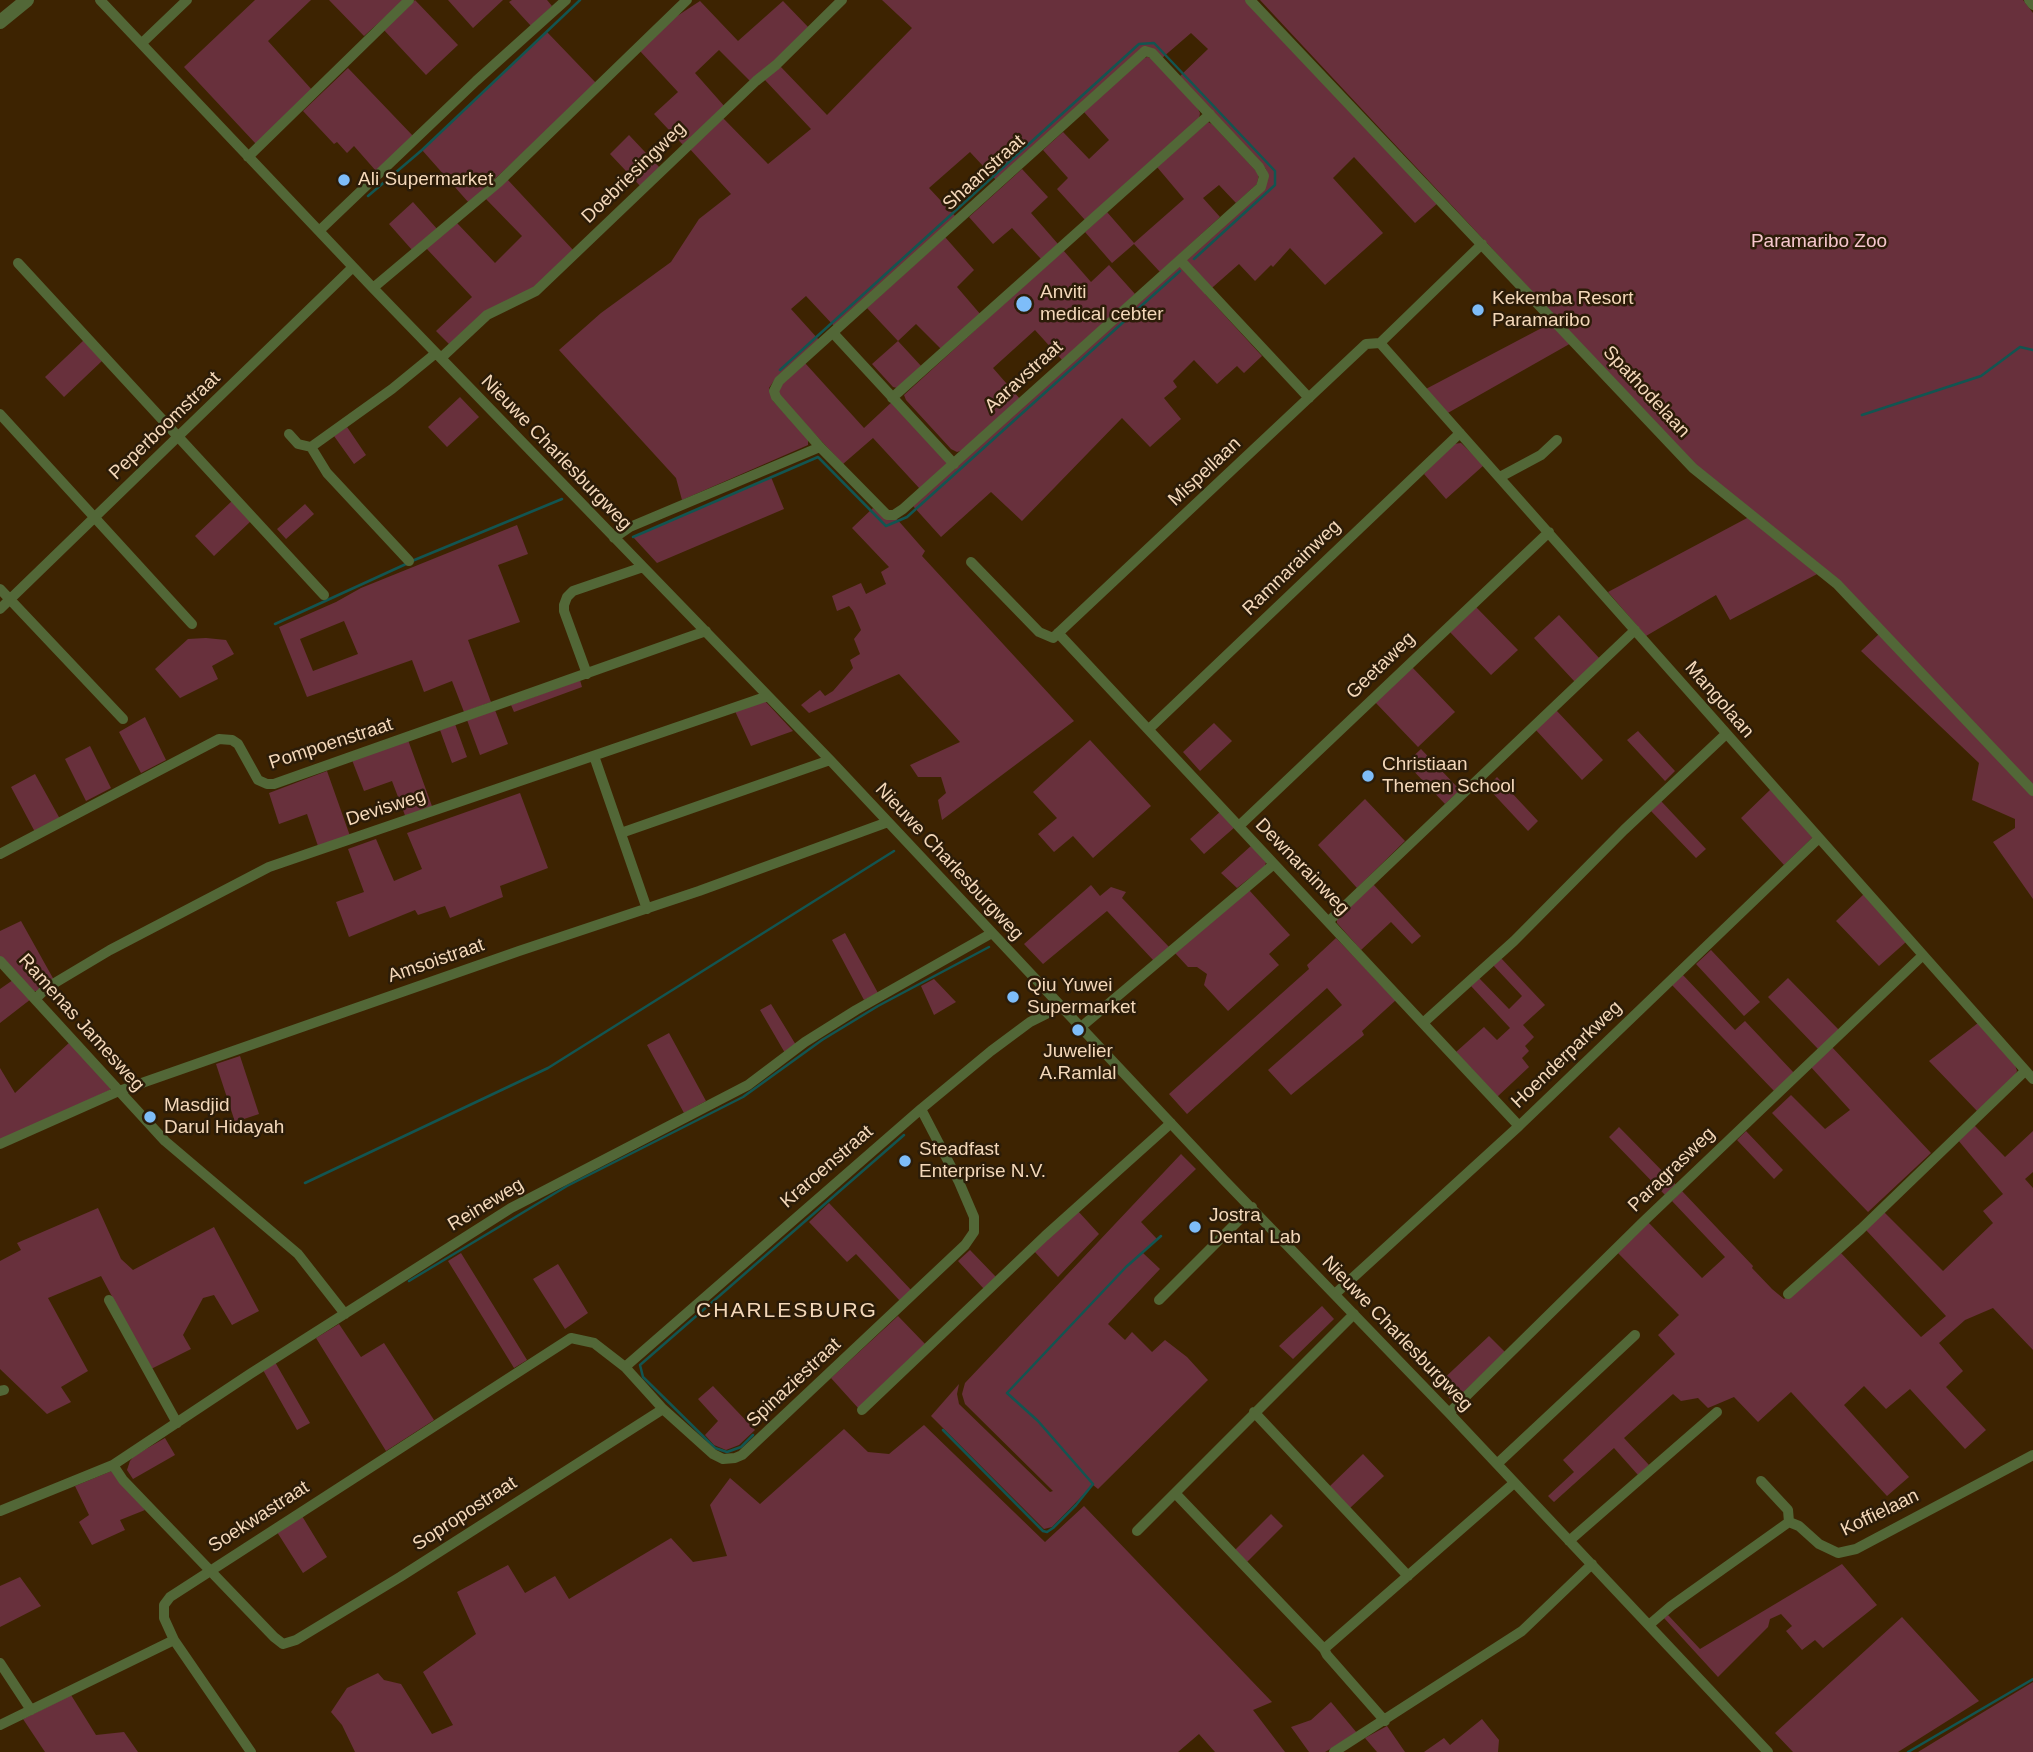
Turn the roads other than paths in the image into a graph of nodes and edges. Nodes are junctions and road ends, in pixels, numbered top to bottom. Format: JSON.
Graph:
{"nodes":[{"id":1,"x":27,"y":0,"type":"edge"},
{"id":2,"x":100,"y":0,"type":"edge"},
{"id":3,"x":187,"y":0,"type":"edge"},
{"id":4,"x":409,"y":0,"type":"edge"},
{"id":5,"x":566,"y":0,"type":"edge"},
{"id":6,"x":687,"y":0,"type":"edge"},
{"id":7,"x":842,"y":0,"type":"edge"},
{"id":8,"x":1250,"y":0,"type":"edge"},
{"id":9,"x":2029,"y":0,"type":"edge"},
{"id":10,"x":2033,"y":5,"type":"edge"},
{"id":11,"x":0,"y":22,"type":"edge"},
{"id":12,"x":142,"y":43,"type":"junction"},
{"id":13,"x":1210,"y":114,"type":"junction"},
{"id":14,"x":248,"y":157,"type":"junction"},
{"id":15,"x":1264,"y":176,"type":"joint"},
{"id":16,"x":319,"y":231,"type":"junction"},
{"id":17,"x":1482,"y":244,"type":"junction"},
{"id":18,"x":1180,"y":260,"type":"junction"},
{"id":19,"x":18,"y":263,"type":"dead end"},
{"id":20,"x":353,"y":267,"type":"junction"},
{"id":21,"x":373,"y":288,"type":"junction"},
{"id":22,"x":834,"y":334,"type":"junction"},
{"id":23,"x":1380,"y":343,"type":"junction"},
{"id":24,"x":438,"y":355,"type":"junction"},
{"id":25,"x":892,"y":398,"type":"junction"},
{"id":26,"x":1310,"y":398,"type":"junction"},
{"id":27,"x":0,"y":414,"type":"edge"},
{"id":28,"x":1460,"y":433,"type":"junction"},
{"id":29,"x":289,"y":434,"type":"dead end"},
{"id":30,"x":179,"y":436,"type":"junction"},
{"id":31,"x":1557,"y":440,"type":"dead end"},
{"id":32,"x":311,"y":447,"type":"junction"},
{"id":33,"x":820,"y":447,"type":"junction"},
{"id":34,"x":954,"y":464,"type":"junction"},
{"id":35,"x":1500,"y":477,"type":"junction"},
{"id":36,"x":894,"y":515,"type":"joint"},
{"id":37,"x":95,"y":517,"type":"junction"},
{"id":38,"x":1549,"y":532,"type":"junction"},
{"id":39,"x":614,"y":538,"type":"junction"},
{"id":40,"x":409,"y":561,"type":"dead end"},
{"id":41,"x":971,"y":562,"type":"dead end"},
{"id":42,"x":643,"y":567,"type":"junction"},
{"id":43,"x":0,"y":589,"type":"edge"},
{"id":44,"x":324,"y":595,"type":"dead end"},
{"id":45,"x":10,"y":599,"type":"junction"},
{"id":46,"x":0,"y":609,"type":"edge"},
{"id":47,"x":192,"y":624,"type":"dead end"},
{"id":48,"x":1635,"y":630,"type":"junction"},
{"id":49,"x":706,"y":631,"type":"junction"},
{"id":50,"x":1058,"y":634,"type":"junction"},
{"id":51,"x":587,"y":674,"type":"junction"},
{"id":52,"x":768,"y":696,"type":"junction"},
{"id":53,"x":123,"y":719,"type":"dead end"},
{"id":54,"x":1149,"y":729,"type":"junction"},
{"id":55,"x":1726,"y":734,"type":"junction"},
{"id":56,"x":594,"y":755,"type":"junction"},
{"id":57,"x":830,"y":760,"type":"junction"},
{"id":58,"x":2033,"y":791,"type":"edge"},
{"id":59,"x":888,"y":822,"type":"junction"},
{"id":60,"x":1239,"y":827,"type":"junction"},
{"id":61,"x":621,"y":833,"type":"junction"},
{"id":62,"x":1819,"y":838,"type":"junction"},
{"id":63,"x":0,"y":854,"type":"edge"},
{"id":64,"x":1273,"y":864,"type":"junction"},
{"id":65,"x":647,"y":909,"type":"junction"},
{"id":66,"x":1329,"y":921,"type":"junction"},
{"id":67,"x":992,"y":933,"type":"junction"},
{"id":68,"x":1923,"y":955,"type":"junction"},
{"id":69,"x":0,"y":961,"type":"edge"},
{"id":70,"x":35,"y":999,"type":"junction"},
{"id":71,"x":1062,"y":1006,"type":"junction"},
{"id":72,"x":1423,"y":1023,"type":"junction"},
{"id":73,"x":1081,"y":1027,"type":"junction"},
{"id":74,"x":2029,"y":1075,"type":"edge"},
{"id":75,"x":118,"y":1091,"type":"junction"},
{"id":76,"x":921,"y":1109,"type":"junction"},
{"id":77,"x":1171,"y":1123,"type":"junction"},
{"id":78,"x":1519,"y":1126,"type":"junction"},
{"id":79,"x":0,"y":1144,"type":"edge"},
{"id":80,"x":1252,"y":1207,"type":"junction"},
{"id":81,"x":1335,"y":1294,"type":"junction"},
{"id":82,"x":1788,"y":1294,"type":"dead end"},
{"id":83,"x":109,"y":1300,"type":"dead end"},
{"id":84,"x":1159,"y":1300,"type":"dead end"},
{"id":85,"x":345,"y":1314,"type":"junction"},
{"id":86,"x":1354,"y":1314,"type":"junction"},
{"id":87,"x":1635,"y":1335,"type":"dead end"},
{"id":88,"x":625,"y":1367,"type":"junction"},
{"id":89,"x":663,"y":1409,"type":"junction"},
{"id":90,"x":862,"y":1410,"type":"dead end"},
{"id":91,"x":1254,"y":1412,"type":"junction"},
{"id":92,"x":1717,"y":1412,"type":"dead end"},
{"id":93,"x":1448,"y":1413,"type":"junction"},
{"id":94,"x":177,"y":1423,"type":"junction"},
{"id":95,"x":2033,"y":1455,"type":"edge"},
{"id":96,"x":1497,"y":1464,"type":"junction"},
{"id":97,"x":113,"y":1465,"type":"junction"},
{"id":98,"x":1761,"y":1481,"type":"dead end"},
{"id":99,"x":1514,"y":1483,"type":"junction"},
{"id":100,"x":1175,"y":1493,"type":"junction"},
{"id":101,"x":0,"y":1511,"type":"edge"},
{"id":102,"x":1789,"y":1522,"type":"junction"},
{"id":103,"x":1136,"y":1531,"type":"dead end"},
{"id":104,"x":1569,"y":1541,"type":"junction"},
{"id":105,"x":1592,"y":1564,"type":"junction"},
{"id":106,"x":210,"y":1570,"type":"junction"},
{"id":107,"x":1408,"y":1576,"type":"junction"},
{"id":108,"x":1649,"y":1625,"type":"junction"},
{"id":109,"x":174,"y":1640,"type":"junction"},
{"id":110,"x":1324,"y":1649,"type":"junction"},
{"id":111,"x":0,"y":1662,"type":"edge"},
{"id":112,"x":31,"y":1710,"type":"junction"},
{"id":113,"x":1385,"y":1721,"type":"junction"},
{"id":114,"x":0,"y":1725,"type":"edge"},
{"id":115,"x":251,"y":1752,"type":"edge"},
{"id":116,"x":1334,"y":1752,"type":"edge"},
{"id":117,"x":1768,"y":1752,"type":"edge"}],
"edges":[{"from":1,"to":11,"type":"street"},
{"from":2,"to":12,"type":"street","name":"Nieuwe Charlesburgweg"},
{"from":3,"to":12,"type":"street"},
{"from":4,"to":14,"type":"street"},
{"from":5,"to":16,"type":"street"},
{"from":6,"to":21,"type":"street"},
{"from":7,"to":24,"type":"street","name":"Doebriesingweg"},
{"from":8,"to":17,"type":"street","name":"Spathodelaan"},
{"from":9,"to":10,"type":"street"},
{"from":12,"to":14,"type":"street","name":"Nieuwe Charlesburgweg"},
{"from":13,"to":15,"type":"street","name":"Shaanstraat"},
{"from":13,"to":22,"type":"street","name":"Shaanstraat"},
{"from":13,"to":25,"type":"street"},
{"from":14,"to":16,"type":"street","name":"Nieuwe Charlesburgweg"},
{"from":15,"to":18,"type":"street","name":"Aaravstraat"},
{"from":16,"to":20,"type":"street","name":"Nieuwe Charlesburgweg"},
{"from":17,"to":23,"type":"street","name":"Mispellaan"},
{"from":17,"to":58,"type":"street","name":"Spathodelaan"},
{"from":18,"to":26,"type":"street"},
{"from":18,"to":34,"type":"street","name":"Aaravstraat"},
{"from":19,"to":30,"type":"street"},
{"from":20,"to":21,"type":"street","name":"Nieuwe Charlesburgweg"},
{"from":20,"to":30,"type":"street","name":"Peperboomstraat"},
{"from":21,"to":24,"type":"street","name":"Nieuwe Charlesburgweg"},
{"from":22,"to":25,"type":"street"},
{"from":22,"to":33,"type":"street","name":"Shaanstraat"},
{"from":23,"to":26,"type":"street","name":"Mispellaan"},
{"from":23,"to":28,"type":"street","name":"Mangolaan"},
{"from":24,"to":32,"type":"street","name":"Doebriesingweg"},
{"from":24,"to":39,"type":"street","name":"Nieuwe Charlesburgweg"},
{"from":25,"to":34,"type":"street"},
{"from":26,"to":50,"type":"street","name":"Mispellaan"},
{"from":27,"to":37,"type":"street"},
{"from":28,"to":35,"type":"street","name":"Mangolaan"},
{"from":28,"to":54,"type":"street","name":"Ramnarainweg"},
{"from":29,"to":32,"type":"street"},
{"from":30,"to":37,"type":"street","name":"Peperboomstraat"},
{"from":30,"to":44,"type":"street"},
{"from":31,"to":35,"type":"street"},
{"from":32,"to":40,"type":"street"},
{"from":33,"to":36,"type":"street","name":"Shaanstraat"},
{"from":33,"to":39,"type":"street"},
{"from":34,"to":36,"type":"street","name":"Aaravstraat"},
{"from":35,"to":38,"type":"street","name":"Mangolaan"},
{"from":37,"to":45,"type":"street","name":"Peperboomstraat"},
{"from":37,"to":47,"type":"street"},
{"from":38,"to":48,"type":"street","name":"Mangolaan"},
{"from":38,"to":60,"type":"street","name":"Geetaweg"},
{"from":39,"to":42,"type":"street","name":"Nieuwe Charlesburgweg"},
{"from":41,"to":50,"type":"street"},
{"from":42,"to":49,"type":"street","name":"Nieuwe Charlesburgweg"},
{"from":42,"to":51,"type":"street"},
{"from":43,"to":45,"type":"street"},
{"from":45,"to":46,"type":"street","name":"Peperboomstraat"},
{"from":45,"to":53,"type":"street"},
{"from":48,"to":55,"type":"street","name":"Mangolaan"},
{"from":48,"to":66,"type":"street"},
{"from":49,"to":51,"type":"street","name":"Pompoenstraat"},
{"from":49,"to":52,"type":"street","name":"Nieuwe Charlesburgweg"},
{"from":50,"to":54,"type":"street","name":"Dewnarainweg"},
{"from":51,"to":63,"type":"street","name":"Pompoenstraat"},
{"from":52,"to":56,"type":"street","name":"Devisweg"},
{"from":52,"to":57,"type":"street","name":"Nieuwe Charlesburgweg"},
{"from":54,"to":60,"type":"street","name":"Dewnarainweg"},
{"from":55,"to":62,"type":"street","name":"Mangolaan"},
{"from":55,"to":72,"type":"street"},
{"from":56,"to":61,"type":"street"},
{"from":56,"to":70,"type":"street","name":"Devisweg"},
{"from":57,"to":59,"type":"street","name":"Nieuwe Charlesburgweg"},
{"from":57,"to":61,"type":"street"},
{"from":59,"to":65,"type":"street","name":"Amsoistraat"},
{"from":59,"to":67,"type":"street","name":"Nieuwe Charlesburgweg"},
{"from":60,"to":64,"type":"street","name":"Dewnarainweg"},
{"from":61,"to":65,"type":"street"},
{"from":62,"to":68,"type":"street","name":"Mangolaan"},
{"from":62,"to":78,"type":"street","name":"Hoenderparkweg"},
{"from":64,"to":66,"type":"street","name":"Dewnarainweg"},
{"from":64,"to":73,"type":"street"},
{"from":65,"to":75,"type":"street","name":"Amsoistraat"},
{"from":66,"to":72,"type":"street","name":"Dewnarainweg"},
{"from":67,"to":71,"type":"street","name":"Nieuwe Charlesburgweg"},
{"from":67,"to":85,"type":"street","name":"Reineweg"},
{"from":68,"to":74,"type":"street","name":"Mangolaan"},
{"from":68,"to":93,"type":"street","name":"Paragrasweg"},
{"from":69,"to":70,"type":"street","name":"Ramenas Jamesweg"},
{"from":70,"to":75,"type":"street","name":"Ramenas Jamesweg"},
{"from":71,"to":73,"type":"street","name":"Nieuwe Charlesburgweg"},
{"from":71,"to":76,"type":"street","name":"Kraroenstraat"},
{"from":72,"to":78,"type":"street","name":"Dewnarainweg"},
{"from":73,"to":77,"type":"street","name":"Nieuwe Charlesburgweg"},
{"from":74,"to":82,"type":"street"},
{"from":75,"to":79,"type":"street","name":"Amsoistraat"},
{"from":75,"to":85,"type":"street","name":"Ramenas Jamesweg"},
{"from":76,"to":88,"type":"street","name":"Kraroenstraat"},
{"from":76,"to":89,"type":"street","name":"Spinaziestraat"},
{"from":77,"to":80,"type":"street","name":"Nieuwe Charlesburgweg"},
{"from":77,"to":90,"type":"street"},
{"from":78,"to":81,"type":"street","name":"Hoenderparkweg"},
{"from":80,"to":81,"type":"street","name":"Nieuwe Charlesburgweg"},
{"from":80,"to":84,"type":"street"},
{"from":81,"to":86,"type":"street","name":"Nieuwe Charlesburgweg"},
{"from":83,"to":94,"type":"street"},
{"from":85,"to":94,"type":"street","name":"Reineweg"},
{"from":86,"to":91,"type":"street"},
{"from":86,"to":93,"type":"street","name":"Nieuwe Charlesburgweg"},
{"from":87,"to":96,"type":"street"},
{"from":88,"to":89,"type":"street"},
{"from":88,"to":106,"type":"street","name":"Soekwastraat"},
{"from":89,"to":106,"type":"street","name":"Sopropostraat"},
{"from":91,"to":100,"type":"street"},
{"from":91,"to":107,"type":"street"},
{"from":92,"to":104,"type":"street"},
{"from":93,"to":96,"type":"street","name":"Nieuwe Charlesburgweg"},
{"from":94,"to":97,"type":"street","name":"Reineweg"},
{"from":95,"to":102,"type":"street","name":"Koffielaan"},
{"from":96,"to":99,"type":"street","name":"Nieuwe Charlesburgweg"},
{"from":97,"to":101,"type":"street","name":"Reineweg"},
{"from":97,"to":106,"type":"street"},
{"from":98,"to":102,"type":"street"},
{"from":99,"to":104,"type":"street","name":"Nieuwe Charlesburgweg"},
{"from":99,"to":107,"type":"street"},
{"from":100,"to":103,"type":"street"},
{"from":100,"to":110,"type":"street"},
{"from":102,"to":108,"type":"street"},
{"from":104,"to":105,"type":"street","name":"Nieuwe Charlesburgweg"},
{"from":105,"to":108,"type":"street","name":"Nieuwe Charlesburgweg"},
{"from":105,"to":113,"type":"street"},
{"from":106,"to":109,"type":"street","name":"Soekwastraat"},
{"from":107,"to":110,"type":"street"},
{"from":108,"to":117,"type":"street","name":"Nieuwe Charlesburgweg"},
{"from":109,"to":112,"type":"street"},
{"from":109,"to":115,"type":"street"},
{"from":110,"to":113,"type":"street"},
{"from":111,"to":112,"type":"street"},
{"from":112,"to":114,"type":"street"},
{"from":113,"to":116,"type":"street"}]}
